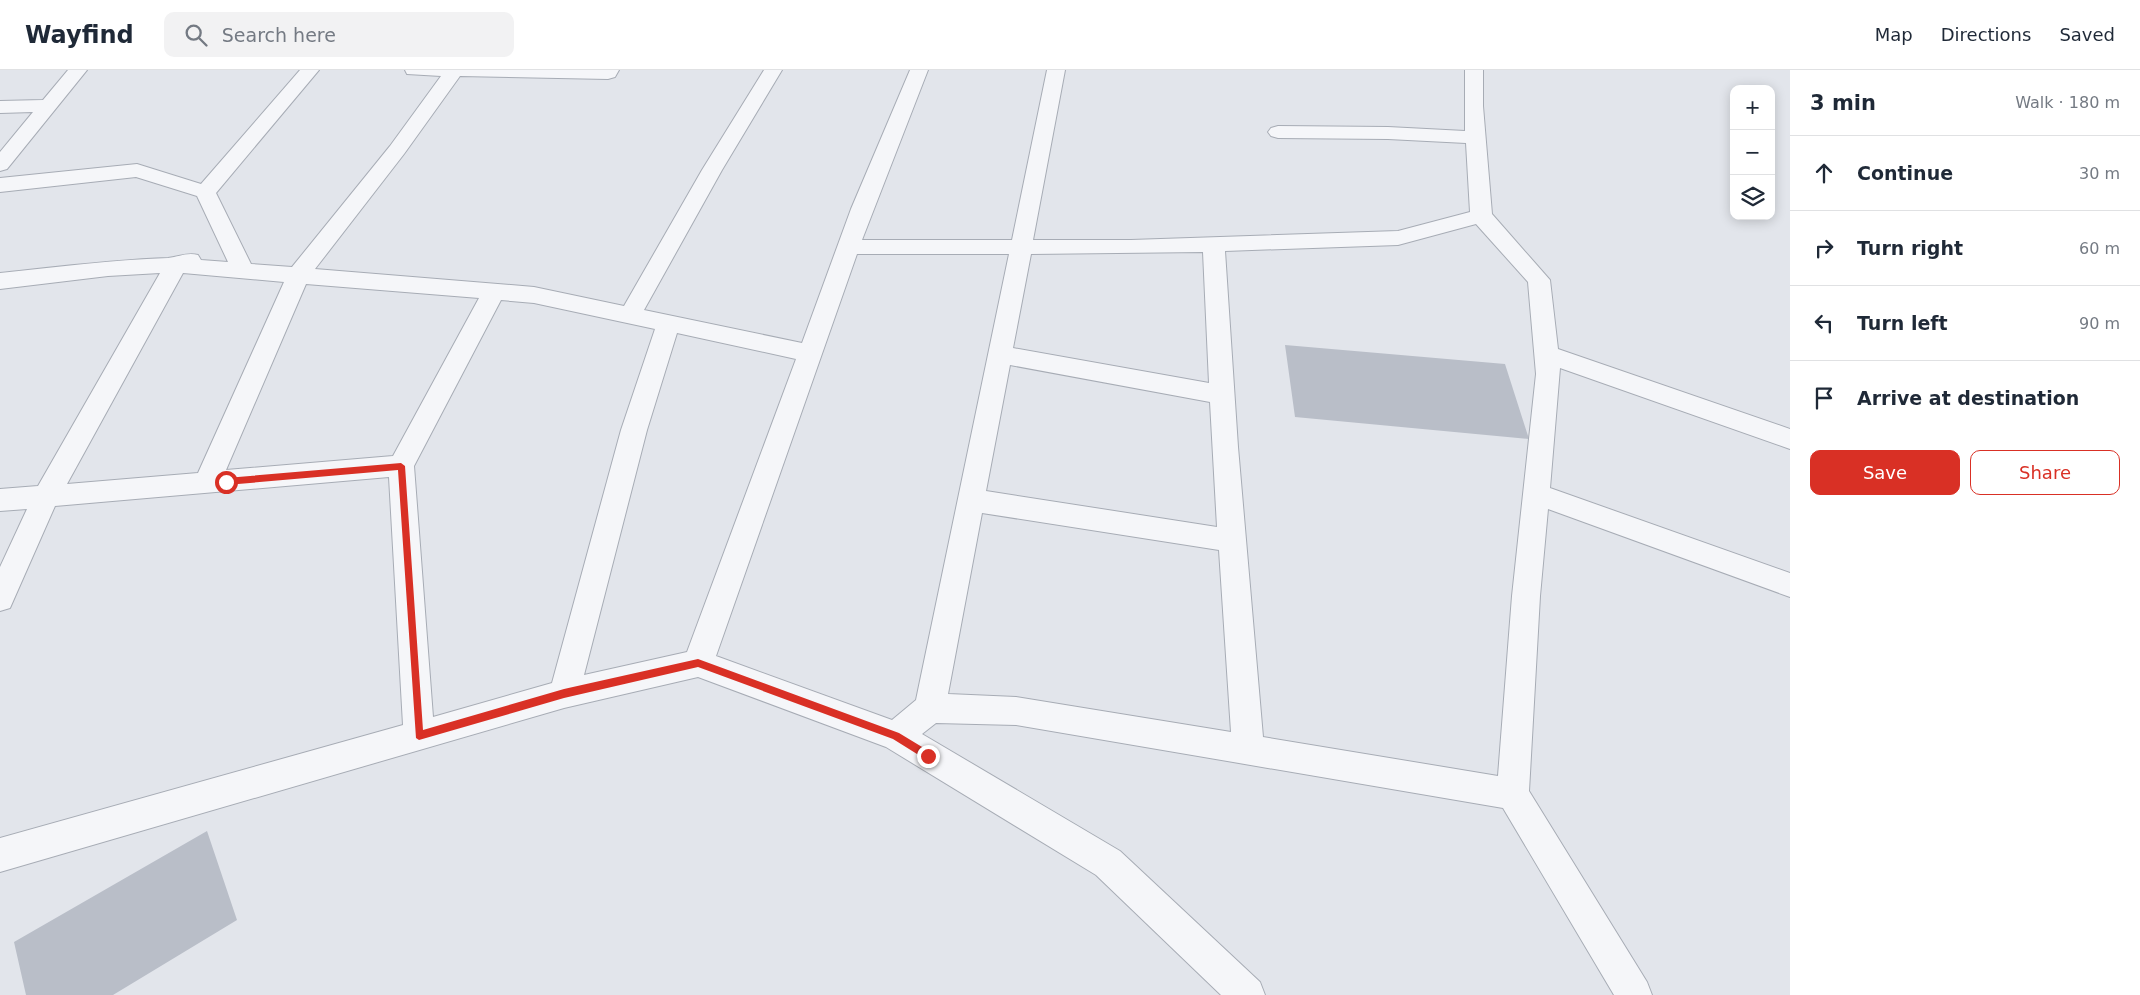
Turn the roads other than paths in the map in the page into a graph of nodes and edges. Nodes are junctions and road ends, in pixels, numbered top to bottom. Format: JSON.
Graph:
{"nodes":[{"id":1,"x":78,"y":70,"type":"edge"},
{"id":2,"x":310,"y":70,"type":"edge"},
{"id":3,"x":414,"y":70,"type":"edge"},
{"id":4,"x":455,"y":70,"type":"edge"},
{"id":5,"x":610,"y":70,"type":"edge"},
{"id":6,"x":773,"y":70,"type":"edge"},
{"id":7,"x":919,"y":70,"type":"edge"},
{"id":8,"x":1056,"y":70,"type":"edge"},
{"id":9,"x":1474,"y":70,"type":"edge"},
{"id":10,"x":48,"y":106,"type":"junction"},
{"id":11,"x":0,"y":107,"type":"edge"},
{"id":12,"x":1278,"y":132,"type":"dead end"},
{"id":13,"x":1475,"y":137,"type":"junction"},
{"id":14,"x":0,"y":165,"type":"edge"},
{"id":15,"x":0,"y":185,"type":"edge"},
{"id":16,"x":205,"y":192,"type":"junction"},
{"id":17,"x":1481,"y":216,"type":"junction"},
{"id":18,"x":1214,"y":244,"type":"junction"},
{"id":19,"x":232,"y":247,"type":"junction"},
{"id":20,"x":848,"y":247,"type":"junction"},
{"id":21,"x":1022,"y":247,"type":"junction"},
{"id":22,"x":176,"y":265,"type":"junction"},
{"id":23,"x":243,"y":270,"type":"junction"},
{"id":24,"x":299,"y":274,"type":"junction"},
{"id":25,"x":0,"y":281,"type":"edge"},
{"id":26,"x":494,"y":291,"type":"junction"},
{"id":27,"x":630,"y":315,"type":"junction"},
{"id":28,"x":669,"y":323,"type":"junction"},
{"id":29,"x":810,"y":353,"type":"junction"},
{"id":30,"x":1000,"y":354,"type":"junction"},
{"id":31,"x":1546,"y":354,"type":"junction"},
{"id":32,"x":1222,"y":395,"type":"junction"},
{"id":33,"x":1790,"y":439,"type":"edge"},
{"id":34,"x":401,"y":466,"type":"junction"},
{"id":35,"x":207,"y":483,"type":"junction"},
{"id":36,"x":1536,"y":494,"type":"junction"},
{"id":37,"x":46,"y":496,"type":"junction"},
{"id":38,"x":0,"y":500,"type":"edge"},
{"id":39,"x":971,"y":500,"type":"junction"},
{"id":40,"x":1232,"y":541,"type":"junction"},
{"id":41,"x":1790,"y":585,"type":"edge"},
{"id":42,"x":0,"y":599,"type":"edge"},
{"id":43,"x":698,"y":663,"type":"junction"},
{"id":44,"x":564,"y":694,"type":"junction"},
{"id":45,"x":930,"y":708,"type":"junction"},
{"id":46,"x":419,"y":735,"type":"junction"},
{"id":47,"x":896,"y":736,"type":"junction"},
{"id":48,"x":1248,"y":749,"type":"junction"},
{"id":49,"x":1513,"y":794,"type":"junction"},
{"id":50,"x":0,"y":855,"type":"edge"},
{"id":51,"x":1247,"y":995,"type":"edge"},
{"id":52,"x":1634,"y":995,"type":"edge"}],
"edges":[{"from":1,"to":10,"type":"street"},
{"from":2,"to":16,"type":"street"},
{"from":3,"to":4,"type":"street"},
{"from":4,"to":5,"type":"street"},
{"from":4,"to":24,"type":"street"},
{"from":6,"to":27,"type":"street"},
{"from":7,"to":20,"type":"street"},
{"from":8,"to":21,"type":"street"},
{"from":9,"to":13,"type":"street"},
{"from":10,"to":11,"type":"street"},
{"from":10,"to":14,"type":"street"},
{"from":12,"to":13,"type":"street"},
{"from":13,"to":17,"type":"street"},
{"from":15,"to":16,"type":"street"},
{"from":16,"to":19,"type":"street"},
{"from":17,"to":18,"type":"street"},
{"from":17,"to":31,"type":"street"},
{"from":18,"to":21,"type":"street"},
{"from":18,"to":32,"type":"street"},
{"from":19,"to":22,"type":"street"},
{"from":19,"to":23,"type":"street"},
{"from":20,"to":21,"type":"street"},
{"from":20,"to":29,"type":"street"},
{"from":21,"to":30,"type":"street"},
{"from":22,"to":23,"type":"street"},
{"from":22,"to":25,"type":"street"},
{"from":22,"to":37,"type":"street"},
{"from":23,"to":24,"type":"street"},
{"from":24,"to":26,"type":"street"},
{"from":24,"to":35,"type":"street"},
{"from":26,"to":27,"type":"street"},
{"from":26,"to":34,"type":"street"},
{"from":27,"to":28,"type":"street"},
{"from":28,"to":29,"type":"street"},
{"from":28,"to":44,"type":"street"},
{"from":29,"to":43,"type":"street"},
{"from":30,"to":32,"type":"street"},
{"from":30,"to":39,"type":"street"},
{"from":31,"to":33,"type":"street"},
{"from":31,"to":36,"type":"street"},
{"from":32,"to":40,"type":"street"},
{"from":34,"to":35,"type":"street"},
{"from":34,"to":46,"type":"street"},
{"from":35,"to":37,"type":"street"},
{"from":36,"to":41,"type":"street"},
{"from":36,"to":49,"type":"street"},
{"from":37,"to":38,"type":"street"},
{"from":37,"to":42,"type":"street"},
{"from":39,"to":40,"type":"street"},
{"from":39,"to":45,"type":"street"},
{"from":40,"to":48,"type":"street"},
{"from":43,"to":44,"type":"street"},
{"from":43,"to":47,"type":"street"},
{"from":44,"to":46,"type":"street"},
{"from":45,"to":47,"type":"street"},
{"from":45,"to":48,"type":"street"},
{"from":46,"to":50,"type":"street"},
{"from":47,"to":51,"type":"street"},
{"from":48,"to":49,"type":"street"},
{"from":49,"to":52,"type":"street"}]}
